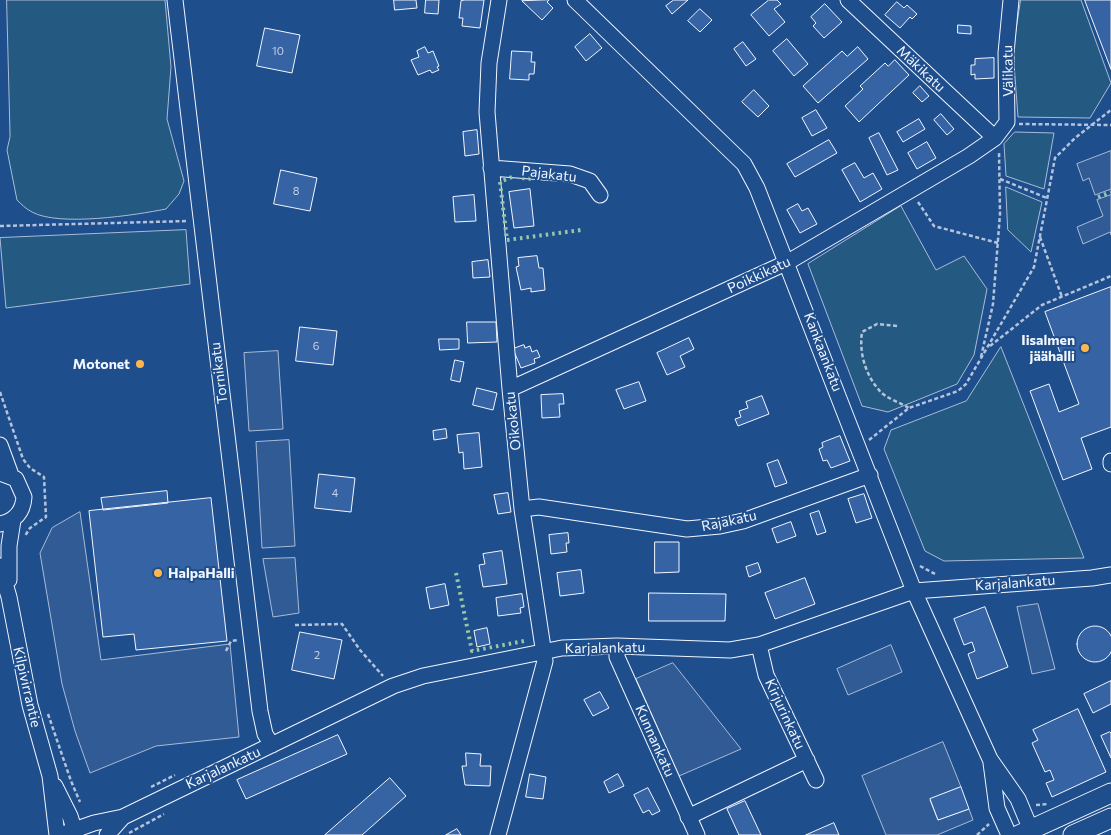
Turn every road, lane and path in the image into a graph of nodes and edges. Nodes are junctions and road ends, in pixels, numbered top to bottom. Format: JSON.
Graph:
{"nodes":[{"id":1,"x":175,"y":0,"type":"edge"},
{"id":2,"x":499,"y":0,"type":"edge"},
{"id":3,"x":575,"y":0,"type":"edge"},
{"id":4,"x":848,"y":0,"type":"edge"},
{"id":5,"x":1011,"y":0,"type":"edge"},
{"id":6,"x":1111,"y":110,"type":"edge"},
{"id":7,"x":1007,"y":122,"type":"junction"},
{"id":8,"x":1111,"y":125,"type":"edge"},
{"id":9,"x":1092,"y":126,"type":"junction"},
{"id":10,"x":995,"y":138,"type":"junction"},
{"id":11,"x":491,"y":168,"type":"junction"},
{"id":12,"x":1000,"y":179,"type":"junction"},
{"id":13,"x":911,"y":190,"type":"junction"},
{"id":14,"x":600,"y":195,"type":"dead end"},
{"id":15,"x":1047,"y":198,"type":"junction"},
{"id":16,"x":200,"y":221,"type":"junction"},
{"id":17,"x":0,"y":226,"type":"edge"},
{"id":18,"x":1040,"y":236,"type":"junction"},
{"id":19,"x":998,"y":243,"type":"junction"},
{"id":20,"x":788,"y":262,"type":"junction"},
{"id":21,"x":1111,"y":276,"type":"edge"},
{"id":22,"x":1062,"y":297,"type":"junction"},
{"id":23,"x":898,"y":326,"type":"dead end"},
{"id":24,"x":987,"y":347,"type":"junction"},
{"id":25,"x":980,"y":360,"type":"junction"},
{"id":26,"x":510,"y":389,"type":"junction"},
{"id":27,"x":0,"y":392,"type":"edge"},
{"id":28,"x":909,"y":408,"type":"junction"},
{"id":29,"x":865,"y":431,"type":"dead end"},
{"id":30,"x":864,"y":443,"type":"junction"},
{"id":31,"x":0,"y":445,"type":"edge"},
{"id":32,"x":5,"y":474,"type":"edge"},
{"id":33,"x":870,"y":474,"type":"junction"},
{"id":34,"x":522,"y":509,"type":"junction"},
{"id":35,"x":6,"y":522,"type":"edge"},
{"id":36,"x":24,"y":543,"type":"dead end"},
{"id":37,"x":916,"y":563,"type":"dead end"},
{"id":38,"x":0,"y":566,"type":"edge"},
{"id":39,"x":938,"y":575,"type":"dead end"},
{"id":40,"x":1111,"y":575,"type":"edge"},
{"id":41,"x":914,"y":591,"type":"junction"},
{"id":42,"x":9,"y":597,"type":"junction"},
{"id":43,"x":295,"y":626,"type":"dead end"},
{"id":44,"x":759,"y":645,"type":"junction"},
{"id":45,"x":617,"y":646,"type":"junction"},
{"id":46,"x":545,"y":650,"type":"junction"},
{"id":47,"x":393,"y":686,"type":"junction"},
{"id":48,"x":48,"y":711,"type":"dead end"},
{"id":49,"x":272,"y":745,"type":"junction"},
{"id":50,"x":990,"y":759,"type":"junction"},
{"id":51,"x":807,"y":760,"type":"junction"},
{"id":52,"x":50,"y":776,"type":"junction"},
{"id":53,"x":816,"y":780,"type":"dead end"},
{"id":54,"x":1111,"y":793,"type":"edge"},
{"id":55,"x":81,"y":803,"type":"dead end"},
{"id":56,"x":1054,"y":804,"type":"dead end"},
{"id":57,"x":1022,"y":810,"type":"junction"},
{"id":58,"x":123,"y":817,"type":"junction"},
{"id":59,"x":688,"y":817,"type":"junction"},
{"id":60,"x":1002,"y":818,"type":"junction"},
{"id":61,"x":1111,"y":818,"type":"edge"},
{"id":62,"x":75,"y":832,"type":"edge"},
{"id":63,"x":1027,"y":833,"type":"edge"},
{"id":64,"x":58,"y":835,"type":"edge"},
{"id":65,"x":107,"y":835,"type":"edge"},
{"id":66,"x":498,"y":835,"type":"edge"},
{"id":67,"x":697,"y":835,"type":"edge"},
{"id":68,"x":977,"y":835,"type":"edge"},
{"id":69,"x":1009,"y":835,"type":"edge"},
{"id":70,"x":1073,"y":835,"type":"edge"}],
"edges":[{"from":1,"to":16,"type":"street","name":"Tornikatu"},
{"from":2,"to":11,"type":"street","name":"Oikokatu"},
{"from":3,"to":20,"type":"street","name":"Kankaankatu"},
{"from":4,"to":10,"type":"street","name":"Mäkikatu"},
{"from":5,"to":7,"type":"street","name":"Välikatu"},
{"from":6,"to":9,"type":"path"},
{"from":7,"to":9,"type":"path"},
{"from":7,"to":10,"type":"street"},
{"from":8,"to":9,"type":"path"},
{"from":9,"to":15,"type":"path"},
{"from":10,"to":12,"type":"path"},
{"from":10,"to":13,"type":"street","name":"Poikkikatu"},
{"from":11,"to":14,"type":"street","name":"Pajakatu"},
{"from":11,"to":26,"type":"street","name":"Oikokatu"},
{"from":12,"to":15,"type":"path"},
{"from":12,"to":19,"type":"path"},
{"from":13,"to":19,"type":"path"},
{"from":13,"to":20,"type":"street","name":"Poikkikatu"},
{"from":15,"to":18,"type":"path"},
{"from":16,"to":17,"type":"path"},
{"from":16,"to":49,"type":"street","name":"Tornikatu"},
{"from":18,"to":22,"type":"path"},
{"from":18,"to":24,"type":"path"},
{"from":19,"to":25,"type":"path"},
{"from":20,"to":26,"type":"street","name":"Poikkikatu"},
{"from":20,"to":30,"type":"street","name":"Kankaankatu"},
{"from":21,"to":22,"type":"path"},
{"from":22,"to":24,"type":"path"},
{"from":23,"to":28,"type":"path"},
{"from":24,"to":25,"type":"path"},
{"from":25,"to":28,"type":"path"},
{"from":26,"to":34,"type":"street","name":"Oikokatu"},
{"from":27,"to":36,"type":"path"},
{"from":28,"to":30,"type":"path"},
{"from":29,"to":30,"type":"path"},
{"from":30,"to":33,"type":"street","name":"Kankaankatu"},
{"from":31,"to":32,"type":"street"},
{"from":32,"to":35,"type":"street","name":"Kilpivirrantie"},
{"from":33,"to":34,"type":"street","name":"Rajakatu"},
{"from":33,"to":41,"type":"street","name":"Kankaankatu"},
{"from":34,"to":46,"type":"street","name":"Oikokatu"},
{"from":35,"to":42,"type":"street","name":"Kilpivirrantie"},
{"from":37,"to":39,"type":"path"},
{"from":38,"to":42,"type":"street","name":"Kilpivirrantie"},
{"from":40,"to":41,"type":"street","name":"Karjalankatu"},
{"from":41,"to":44,"type":"street","name":"Karjalankatu"},
{"from":41,"to":50,"type":"street","name":"Kankaankatu"},
{"from":42,"to":52,"type":"street","name":"Kilpivirrantie"},
{"from":43,"to":47,"type":"path"},
{"from":44,"to":45,"type":"street","name":"Karjalankatu"},
{"from":44,"to":51,"type":"street","name":"Kirjurinkatu"},
{"from":45,"to":46,"type":"street","name":"Karjalankatu"},
{"from":45,"to":59,"type":"street","name":"Kunnankatu"},
{"from":46,"to":47,"type":"street","name":"Karjalankatu"},
{"from":46,"to":66,"type":"street","name":"Oikokatu"},
{"from":47,"to":49,"type":"street","name":"Karjalankatu"},
{"from":48,"to":55,"type":"path"},
{"from":49,"to":58,"type":"street","name":"Karjalankatu"},
{"from":50,"to":57,"type":"street","name":"Kankaankatu"},
{"from":50,"to":60,"type":"street","name":"Kankaankatu"},
{"from":51,"to":53,"type":"street","name":"Kirjurinkatu"},
{"from":51,"to":59,"type":"street"},
{"from":52,"to":62,"type":"street","name":"Kilpivirrantie"},
{"from":52,"to":64,"type":"street","name":"Kilpivirrantie"},
{"from":54,"to":63,"type":"main road"},
{"from":56,"to":57,"type":"path"},
{"from":57,"to":63,"type":"street","name":"Kankaankatu"},
{"from":58,"to":62,"type":"street","name":"Karjalankatu"},
{"from":58,"to":65,"type":"street","name":"Karjalankatu"},
{"from":59,"to":67,"type":"street","name":"Kunnankatu"},
{"from":60,"to":68,"type":"path"},
{"from":60,"to":69,"type":"street","name":"Kankaankatu"},
{"from":61,"to":70,"type":"main road"},
{"from":62,"to":64,"type":"street","name":"Karjalankatu"}]}
